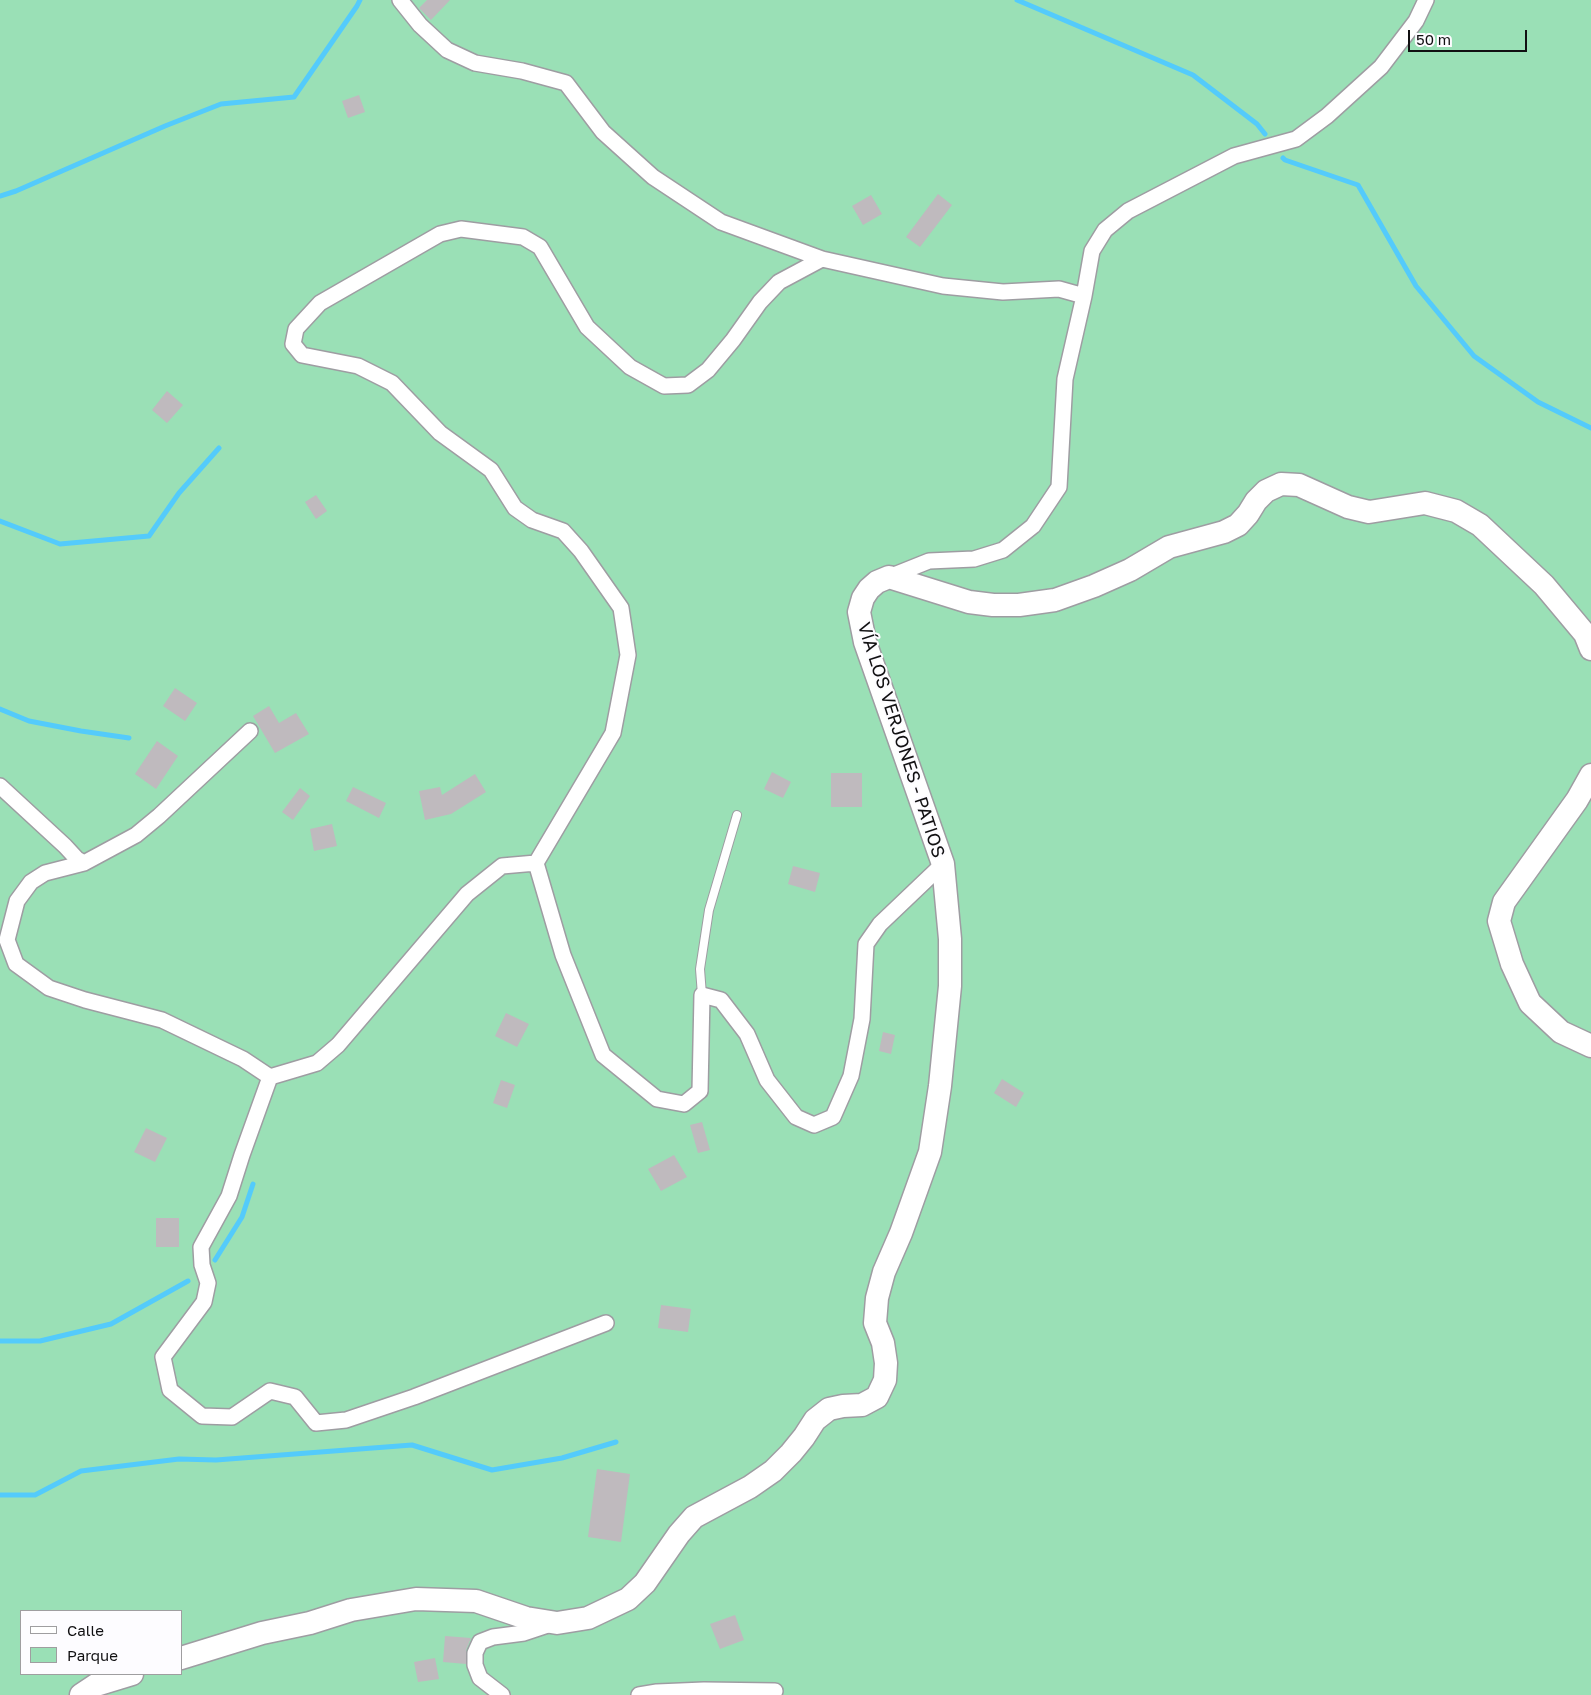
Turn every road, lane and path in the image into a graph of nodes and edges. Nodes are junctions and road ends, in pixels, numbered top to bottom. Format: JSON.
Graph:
{"nodes":[{"id":1,"x":400,"y":0,"type":"edge"},
{"id":2,"x":1426,"y":0,"type":"edge"},
{"id":3,"x":822,"y":259,"type":"junction"},
{"id":4,"x":1084,"y":296,"type":"junction"},
{"id":5,"x":889,"y":577,"type":"junction"},
{"id":6,"x":1591,"y":649,"type":"edge"},
{"id":7,"x":250,"y":731,"type":"dead end"},
{"id":8,"x":1591,"y":775,"type":"edge"},
{"id":9,"x":0,"y":786,"type":"edge"},
{"id":10,"x":737,"y":815,"type":"dead end"},
{"id":11,"x":84,"y":863,"type":"junction"},
{"id":12,"x":536,"y":863,"type":"junction"},
{"id":13,"x":943,"y":864,"type":"junction"},
{"id":14,"x":702,"y":995,"type":"junction"},
{"id":15,"x":1591,"y":1046,"type":"edge"},
{"id":16,"x":270,"y":1077,"type":"junction"},
{"id":17,"x":606,"y":1323,"type":"dead end"},
{"id":18,"x":557,"y":1623,"type":"junction"},
{"id":19,"x":182,"y":1658,"type":"edge"},
{"id":20,"x":129,"y":1675,"type":"edge"},
{"id":21,"x":775,"y":1691,"type":"dead end"},
{"id":22,"x":82,"y":1695,"type":"edge"},
{"id":23,"x":502,"y":1695,"type":"edge"},
{"id":24,"x":639,"y":1695,"type":"edge"}],
"edges":[{"from":1,"to":3,"type":"street"},
{"from":2,"to":4,"type":"street"},
{"from":3,"to":4,"type":"street"},
{"from":3,"to":12,"type":"street"},
{"from":4,"to":5,"type":"street"},
{"from":5,"to":6,"type":"street"},
{"from":5,"to":13,"type":"street","name":"VÍA LOS VERJONES - PATIOS"},
{"from":7,"to":11,"type":"street"},
{"from":8,"to":15,"type":"street"},
{"from":9,"to":11,"type":"street"},
{"from":10,"to":14,"type":"lane"},
{"from":11,"to":16,"type":"street"},
{"from":12,"to":14,"type":"street"},
{"from":12,"to":16,"type":"street"},
{"from":13,"to":14,"type":"street"},
{"from":13,"to":18,"type":"street","name":"VÍA LOS VERJONES - PATIOS"},
{"from":16,"to":17,"type":"street"},
{"from":18,"to":19,"type":"street","name":"VÍA LOS VERJONES - PATIOS"},
{"from":18,"to":23,"type":"street"},
{"from":20,"to":22,"type":"street"},
{"from":21,"to":24,"type":"street"}]}
